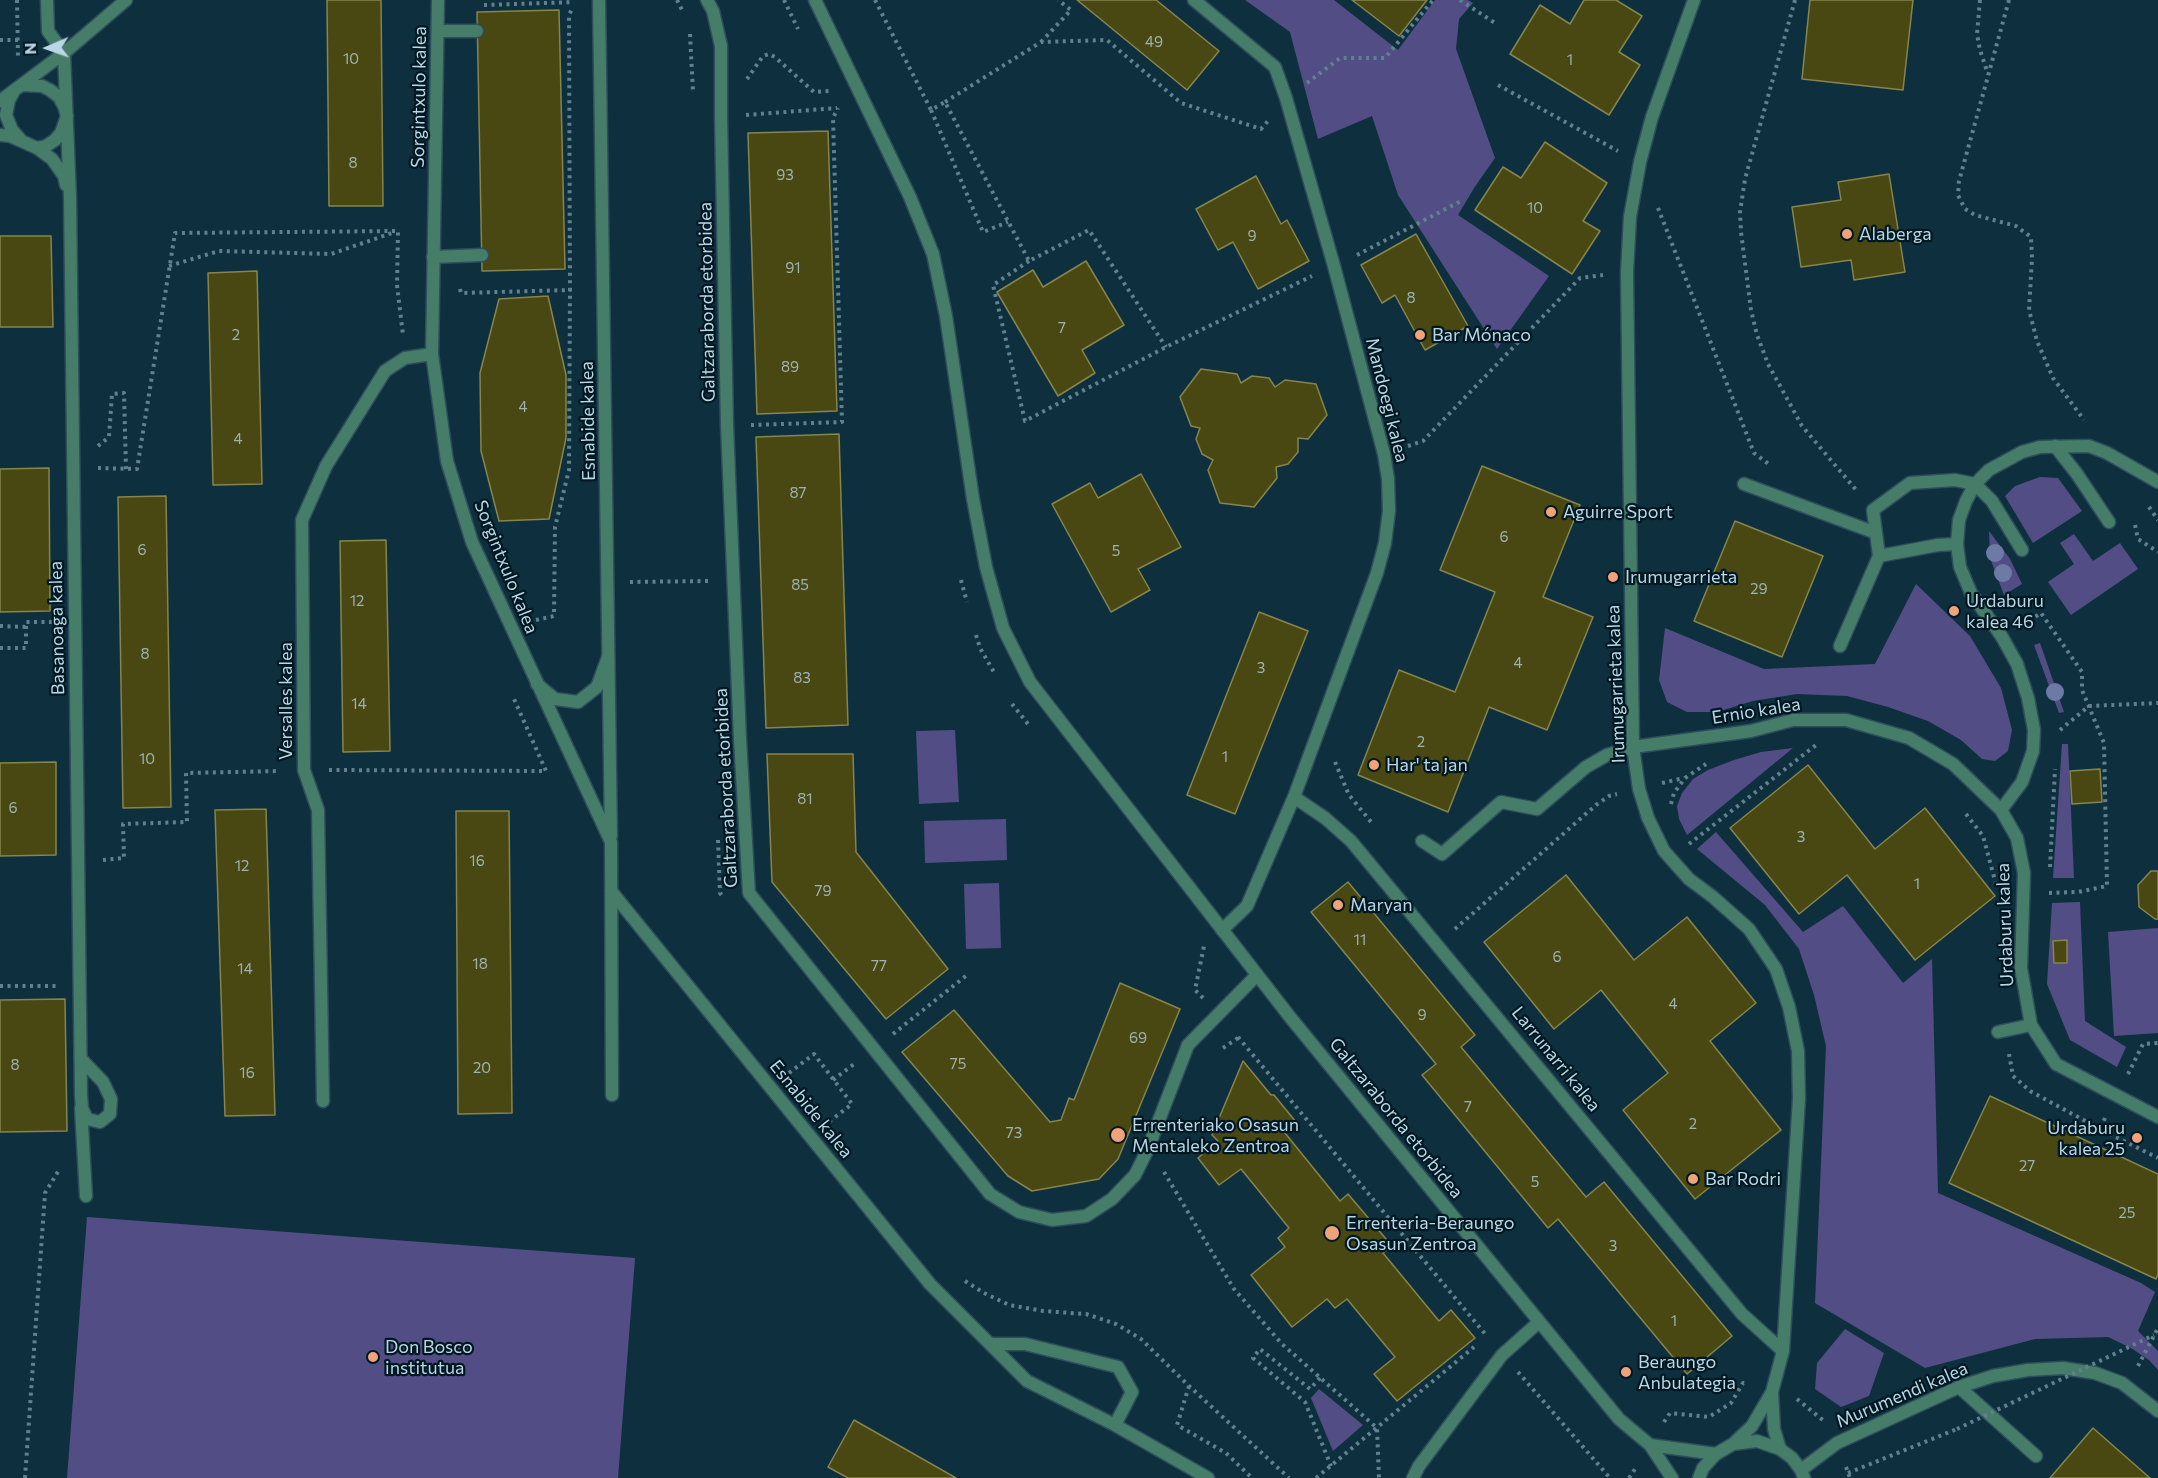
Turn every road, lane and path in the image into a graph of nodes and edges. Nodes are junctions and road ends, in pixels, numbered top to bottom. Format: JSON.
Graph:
{"nodes":[{"id":1,"x":17,"y":0,"type":"edge"},
{"id":2,"x":47,"y":0,"type":"edge"},
{"id":3,"x":126,"y":0,"type":"edge"},
{"id":4,"x":438,"y":0,"type":"edge"},
{"id":5,"x":599,"y":0,"type":"edge"},
{"id":6,"x":677,"y":0,"type":"edge"},
{"id":7,"x":707,"y":0,"type":"edge"},
{"id":8,"x":815,"y":0,"type":"edge"},
{"id":9,"x":875,"y":0,"type":"edge"},
{"id":10,"x":1058,"y":0,"type":"edge"},
{"id":11,"x":1194,"y":0,"type":"edge"},
{"id":12,"x":1433,"y":0,"type":"edge"},
{"id":13,"x":1460,"y":0,"type":"edge"},
{"id":14,"x":1694,"y":0,"type":"edge"},
{"id":15,"x":1795,"y":0,"type":"edge"},
{"id":16,"x":1980,"y":0,"type":"edge"},
{"id":17,"x":2009,"y":0,"type":"edge"},
{"id":18,"x":574,"y":2,"type":"edge"},
{"id":19,"x":506,"y":5,"type":"dead end"},
{"id":20,"x":686,"y":17,"type":"dead end"},
{"id":21,"x":1495,"y":22,"type":"dead end"},
{"id":22,"x":690,"y":25,"type":"dead end"},
{"id":23,"x":477,"y":31,"type":"dead end"},
{"id":24,"x":439,"y":32,"type":"junction"},
{"id":25,"x":0,"y":40,"type":"edge"},
{"id":26,"x":18,"y":40,"type":"junction"},
{"id":27,"x":1041,"y":42,"type":"junction"},
{"id":28,"x":64,"y":52,"type":"junction"},
{"id":29,"x":1988,"y":75,"type":"junction"},
{"id":30,"x":1498,"y":86,"type":"dead end"},
{"id":31,"x":21,"y":87,"type":"junction"},
{"id":32,"x":693,"y":95,"type":"dead end"},
{"id":33,"x":1286,"y":98,"type":"junction"},
{"id":34,"x":0,"y":101,"type":"edge"},
{"id":35,"x":945,"y":102,"type":"junction"},
{"id":36,"x":931,"y":110,"type":"junction"},
{"id":37,"x":67,"y":116,"type":"junction"},
{"id":38,"x":721,"y":117,"type":"junction"},
{"id":39,"x":0,"y":135,"type":"edge"},
{"id":40,"x":24,"y":141,"type":"junction"},
{"id":41,"x":37,"y":148,"type":"junction"},
{"id":42,"x":1617,"y":150,"type":"dead end"},
{"id":43,"x":70,"y":198,"type":"junction"},
{"id":44,"x":1463,"y":200,"type":"dead end"},
{"id":45,"x":1656,"y":204,"type":"dead end"},
{"id":46,"x":1008,"y":222,"type":"junction"},
{"id":47,"x":482,"y":255,"type":"dead end"},
{"id":48,"x":433,"y":257,"type":"junction"},
{"id":49,"x":1029,"y":261,"type":"junction"},
{"id":50,"x":169,"y":266,"type":"junction"},
{"id":51,"x":1334,"y":266,"type":"junction"},
{"id":52,"x":1315,"y":275,"type":"dead end"},
{"id":53,"x":1580,"y":278,"type":"dead end"},
{"id":54,"x":570,"y":290,"type":"junction"},
{"id":55,"x":483,"y":292,"type":"dead end"},
{"id":56,"x":460,"y":293,"type":"dead end"},
{"id":57,"x":459,"y":303,"type":"dead end"},
{"id":58,"x":1166,"y":347,"type":"junction"},
{"id":59,"x":432,"y":354,"type":"junction"},
{"id":60,"x":727,"y":425,"type":"junction"},
{"id":61,"x":109,"y":437,"type":"dead end"},
{"id":62,"x":2055,"y":446,"type":"junction"},
{"id":63,"x":2107,"y":453,"type":"junction"},
{"id":64,"x":1384,"y":454,"type":"junction"},
{"id":65,"x":1776,"y":469,"type":"dead end"},
{"id":66,"x":2158,"y":482,"type":"edge"},
{"id":67,"x":1744,"y":484,"type":"dead end"},
{"id":68,"x":1975,"y":484,"type":"junction"},
{"id":69,"x":2145,"y":501,"type":"dead end"},
{"id":70,"x":1873,"y":510,"type":"junction"},
{"id":71,"x":2158,"y":520,"type":"edge"},
{"id":72,"x":2109,"y":522,"type":"dead end"},
{"id":73,"x":1876,"y":533,"type":"junction"},
{"id":74,"x":2138,"y":539,"type":"dead end"},
{"id":75,"x":1957,"y":544,"type":"junction"},
{"id":76,"x":2022,"y":550,"type":"dead end"},
{"id":77,"x":2158,"y":552,"type":"edge"},
{"id":78,"x":1879,"y":556,"type":"junction"},
{"id":79,"x":629,"y":570,"type":"dead end"},
{"id":80,"x":710,"y":592,"type":"dead end"},
{"id":81,"x":532,"y":621,"type":"dead end"},
{"id":82,"x":75,"y":622,"type":"junction"},
{"id":83,"x":0,"y":626,"type":"edge"},
{"id":84,"x":26,"y":627,"type":"junction"},
{"id":85,"x":2018,"y":628,"type":"dead end"},
{"id":86,"x":1840,"y":646,"type":"dead end"},
{"id":87,"x":0,"y":648,"type":"edge"},
{"id":88,"x":609,"y":653,"type":"junction"},
{"id":89,"x":536,"y":682,"type":"junction"},
{"id":90,"x":2158,"y":703,"type":"edge"},
{"id":91,"x":2090,"y":706,"type":"junction"},
{"id":92,"x":2056,"y":730,"type":"dead end"},
{"id":93,"x":1824,"y":739,"type":"dead end"},
{"id":94,"x":1633,"y":747,"type":"junction"},
{"id":95,"x":1710,"y":761,"type":"dead end"},
{"id":96,"x":328,"y":770,"type":"dead end"},
{"id":97,"x":286,"y":771,"type":"dead end"},
{"id":98,"x":546,"y":771,"type":"dead end"},
{"id":99,"x":1294,"y":797,"type":"junction"},
{"id":100,"x":1596,"y":805,"type":"dead end"},
{"id":101,"x":1670,"y":806,"type":"dead end"},
{"id":102,"x":2001,"y":810,"type":"junction"},
{"id":103,"x":1964,"y":812,"type":"dead end"},
{"id":104,"x":718,"y":834,"type":"dead end"},
{"id":105,"x":1682,"y":839,"type":"dead end"},
{"id":106,"x":1422,"y":841,"type":"dead end"},
{"id":107,"x":611,"y":842,"type":"junction"},
{"id":108,"x":1686,"y":846,"type":"junction"},
{"id":109,"x":1694,"y":854,"type":"dead end"},
{"id":110,"x":78,"y":861,"type":"junction"},
{"id":111,"x":611,"y":891,"type":"junction"},
{"id":112,"x":2023,"y":892,"type":"junction"},
{"id":113,"x":1996,"y":898,"type":"dead end"},
{"id":114,"x":727,"y":902,"type":"dead end"},
{"id":115,"x":1465,"y":920,"type":"dead end"},
{"id":116,"x":1222,"y":930,"type":"junction"},
{"id":117,"x":967,"y":975,"type":"dead end"},
{"id":118,"x":1257,"y":975,"type":"junction"},
{"id":119,"x":0,"y":986,"type":"edge"},
{"id":120,"x":36,"y":986,"type":"dead end"},
{"id":121,"x":2031,"y":1025,"type":"junction"},
{"id":122,"x":2001,"y":1032,"type":"joint"},
{"id":123,"x":2158,"y":1043,"type":"edge"},
{"id":124,"x":874,"y":1049,"type":"junction"},
{"id":125,"x":1216,"y":1052,"type":"dead end"},
{"id":126,"x":846,"y":1056,"type":"dead end"},
{"id":127,"x":81,"y":1059,"type":"junction"},
{"id":128,"x":853,"y":1065,"type":"junction"},
{"id":129,"x":786,"y":1076,"type":"dead end"},
{"id":130,"x":833,"y":1080,"type":"junction"},
{"id":131,"x":81,"y":1095,"type":"junction"},
{"id":132,"x":612,"y":1095,"type":"dead end"},
{"id":133,"x":2115,"y":1095,"type":"junction"},
{"id":134,"x":323,"y":1101,"type":"dead end"},
{"id":135,"x":2158,"y":1118,"type":"edge"},
{"id":136,"x":825,"y":1125,"type":"dead end"},
{"id":137,"x":2100,"y":1129,"type":"junction"},
{"id":138,"x":2158,"y":1158,"type":"edge"},
{"id":139,"x":63,"y":1163,"type":"dead end"},
{"id":140,"x":1159,"y":1181,"type":"dead end"},
{"id":141,"x":86,"y":1196,"type":"dead end"},
{"id":142,"x":956,"y":1275,"type":"dead end"},
{"id":143,"x":1539,"y":1322,"type":"junction"},
{"id":144,"x":2158,"y":1328,"type":"edge"},
{"id":145,"x":1487,"y":1336,"type":"dead end"},
{"id":146,"x":990,"y":1344,"type":"junction"},
{"id":147,"x":1783,"y":1351,"type":"junction"},
{"id":148,"x":1320,"y":1378,"type":"junction"},
{"id":149,"x":1189,"y":1386,"type":"junction"},
{"id":150,"x":1959,"y":1387,"type":"junction"},
{"id":151,"x":1798,"y":1389,"type":"dead end"},
{"id":152,"x":1772,"y":1392,"type":"junction"},
{"id":153,"x":1797,"y":1399,"type":"dead end"},
{"id":154,"x":2158,"y":1411,"type":"edge"},
{"id":155,"x":1115,"y":1425,"type":"junction"},
{"id":156,"x":1733,"y":1444,"type":"junction"},
{"id":157,"x":1650,"y":1445,"type":"junction"},
{"id":158,"x":1355,"y":1446,"type":"dead end"},
{"id":159,"x":1780,"y":1449,"type":"junction"},
{"id":160,"x":1716,"y":1454,"type":"junction"},
{"id":161,"x":2036,"y":1456,"type":"dead end"},
{"id":162,"x":1331,"y":1466,"type":"junction"},
{"id":163,"x":1848,"y":1473,"type":"dead end"},
{"id":164,"x":1803,"y":1474,"type":"edge"},
{"id":165,"x":25,"y":1478,"type":"edge"},
{"id":166,"x":1208,"y":1478,"type":"edge"},
{"id":167,"x":1252,"y":1478,"type":"edge"},
{"id":168,"x":1289,"y":1478,"type":"edge"},
{"id":169,"x":1316,"y":1478,"type":"edge"},
{"id":170,"x":1379,"y":1478,"type":"edge"},
{"id":171,"x":1413,"y":1478,"type":"edge"},
{"id":172,"x":1672,"y":1478,"type":"edge"},
{"id":173,"x":1699,"y":1478,"type":"edge"}],
"edges":[{"from":1,"to":26,"type":"path"},
{"from":2,"to":28,"type":"street"},
{"from":3,"to":28,"type":"street"},
{"from":4,"to":24,"type":"street","name":"Sorgintxulo kalea"},
{"from":5,"to":88,"type":"street","name":"Esnabide kalea"},
{"from":6,"to":20,"type":"path"},
{"from":7,"to":38,"type":"street","name":"Galtzaraborda etorbidea"},
{"from":8,"to":116,"type":"street","name":"Galtzaraborda etorbidea"},
{"from":9,"to":36,"type":"path"},
{"from":10,"to":27,"type":"path"},
{"from":11,"to":33,"type":"street","name":"Mandoegi kalea"},
{"from":12,"to":33,"type":"path"},
{"from":13,"to":21,"type":"path"},
{"from":14,"to":94,"type":"street","name":"Irumugarrieta kalea"},
{"from":15,"to":70,"type":"path"},
{"from":16,"to":29,"type":"path"},
{"from":17,"to":29,"type":"path"},
{"from":18,"to":19,"type":"path"},
{"from":18,"to":54,"type":"path"},
{"from":22,"to":32,"type":"path"},
{"from":23,"to":24,"type":"street"},
{"from":24,"to":48,"type":"street","name":"Sorgintxulo kalea"},
{"from":25,"to":26,"type":"path"},
{"from":26,"to":31,"type":"path"},
{"from":27,"to":33,"type":"path"},
{"from":27,"to":35,"type":"path"},
{"from":28,"to":31,"type":"street"},
{"from":28,"to":37,"type":"street","name":"Basanoaga kalea"},
{"from":29,"to":63,"type":"path"},
{"from":30,"to":42,"type":"path"},
{"from":31,"to":34,"type":"street"},
{"from":31,"to":37,"type":"street"},
{"from":31,"to":40,"type":"street","name":"Basanoaga kalea"},
{"from":33,"to":51,"type":"street","name":"Mandoegi kalea"},
{"from":35,"to":36,"type":"path"},
{"from":35,"to":46,"type":"path"},
{"from":36,"to":46,"type":"path"},
{"from":37,"to":41,"type":"street"},
{"from":37,"to":43,"type":"street","name":"Basanoaga kalea"},
{"from":38,"to":60,"type":"street","name":"Galtzaraborda etorbidea"},
{"from":38,"to":60,"type":"path"},
{"from":39,"to":40,"type":"street","name":"Basanoaga kalea"},
{"from":40,"to":41,"type":"street","name":"Basanoaga kalea"},
{"from":41,"to":43,"type":"street","name":"Basanoaga kalea"},
{"from":43,"to":82,"type":"street","name":"Basanoaga kalea"},
{"from":44,"to":51,"type":"path"},
{"from":45,"to":65,"type":"path"},
{"from":46,"to":49,"type":"path"},
{"from":47,"to":48,"type":"street"},
{"from":48,"to":59,"type":"street","name":"Sorgintxulo kalea"},
{"from":49,"to":58,"type":"path"},
{"from":49,"to":58,"type":"path"},
{"from":50,"to":50,"type":"path"},
{"from":50,"to":61,"type":"path"},
{"from":51,"to":64,"type":"street","name":"Mandoegi kalea"},
{"from":52,"to":58,"type":"path"},
{"from":53,"to":64,"type":"path"},
{"from":54,"to":55,"type":"path"},
{"from":54,"to":81,"type":"path"},
{"from":56,"to":57,"type":"path"},
{"from":59,"to":89,"type":"street","name":"Sorgintxulo kalea"},
{"from":59,"to":134,"type":"street","name":"Versalles kalea"},
{"from":60,"to":124,"type":"street","name":"Galtzaraborda etorbidea"},
{"from":62,"to":63,"type":"street"},
{"from":62,"to":68,"type":"street"},
{"from":62,"to":72,"type":"street"},
{"from":63,"to":66,"type":"street"},
{"from":64,"to":99,"type":"street","name":"Mandoegi kalea"},
{"from":67,"to":73,"type":"street"},
{"from":68,"to":70,"type":"street"},
{"from":68,"to":75,"type":"street"},
{"from":68,"to":76,"type":"street"},
{"from":69,"to":71,"type":"path"},
{"from":70,"to":73,"type":"street"},
{"from":73,"to":78,"type":"street"},
{"from":74,"to":77,"type":"path"},
{"from":75,"to":78,"type":"street"},
{"from":75,"to":102,"type":"street"},
{"from":78,"to":86,"type":"street"},
{"from":79,"to":80,"type":"path"},
{"from":82,"to":84,"type":"path"},
{"from":82,"to":110,"type":"street","name":"Basanoaga kalea"},
{"from":83,"to":84,"type":"path"},
{"from":84,"to":87,"type":"path"},
{"from":85,"to":91,"type":"path"},
{"from":88,"to":89,"type":"street"},
{"from":88,"to":107,"type":"street","name":"Esnabide kalea"},
{"from":89,"to":107,"type":"street","name":"Sorgintxulo kalea"},
{"from":90,"to":91,"type":"path"},
{"from":91,"to":92,"type":"path"},
{"from":91,"to":112,"type":"path"},
{"from":93,"to":108,"type":"path"},
{"from":94,"to":102,"type":"street","name":"Ernio kalea"},
{"from":94,"to":106,"type":"street","name":"Ernio kalea"},
{"from":94,"to":147,"type":"street","name":"Irumugarrieta kalea"},
{"from":95,"to":101,"type":"path"},
{"from":96,"to":98,"type":"path"},
{"from":97,"to":110,"type":"path"},
{"from":99,"to":116,"type":"street","name":"Mandoegi kalea"},
{"from":99,"to":147,"type":"street","name":"Larrunarri kalea"},
{"from":100,"to":115,"type":"path"},
{"from":102,"to":112,"type":"street","name":"Urdaburu kalea"},
{"from":103,"to":113,"type":"path"},
{"from":104,"to":114,"type":"path"},
{"from":105,"to":108,"type":"path"},
{"from":107,"to":111,"type":"street","name":"Sorgintxulo kalea"},
{"from":108,"to":109,"type":"path"},
{"from":110,"to":127,"type":"street","name":"Basanoaga kalea"},
{"from":111,"to":132,"type":"street","name":"Sorgintxulo kalea"},
{"from":111,"to":146,"type":"street","name":"Esnabide kalea"},
{"from":112,"to":121,"type":"street","name":"Urdaburu kalea"},
{"from":116,"to":118,"type":"street","name":"Galtzaraborda etorbidea"},
{"from":117,"to":124,"type":"path"},
{"from":118,"to":124,"type":"street","name":"Galtzaraborda etorbidea"},
{"from":118,"to":143,"type":"street","name":"Galtzaraborda etorbidea"},
{"from":119,"to":120,"type":"path"},
{"from":121,"to":122,"type":"street"},
{"from":121,"to":133,"type":"street","name":"Urdaburu kalea"},
{"from":122,"to":137,"type":"path"},
{"from":123,"to":133,"type":"path"},
{"from":124,"to":128,"type":"path"},
{"from":125,"to":145,"type":"path"},
{"from":126,"to":128,"type":"path"},
{"from":127,"to":131,"type":"street","name":"Basanoaga kalea"},
{"from":127,"to":131,"type":"street","name":"Basanoaga kalea"},
{"from":128,"to":130,"type":"path"},
{"from":129,"to":130,"type":"path"},
{"from":130,"to":136,"type":"path"},
{"from":131,"to":141,"type":"street"},
{"from":133,"to":135,"type":"street","name":"Urdaburu kalea"},
{"from":133,"to":137,"type":"path"},
{"from":137,"to":138,"type":"path"},
{"from":139,"to":165,"type":"path"},
{"from":140,"to":148,"type":"path"},
{"from":142,"to":149,"type":"path"},
{"from":143,"to":157,"type":"street","name":"Galtzaraborda etorbidea"},
{"from":143,"to":171,"type":"street"},
{"from":144,"to":163,"type":"path","bridge":true},
{"from":146,"to":155,"type":"street","name":"Esnabide kalea"},
{"from":146,"to":155,"type":"street"},
{"from":147,"to":152,"type":"street","name":"Irumugarrieta kalea"},
{"from":148,"to":162,"type":"path"},
{"from":148,"to":170,"type":"path"},
{"from":149,"to":167,"type":"path"},
{"from":149,"to":168,"type":"path"},
{"from":150,"to":154,"type":"street","name":"Murumendi kalea"},
{"from":150,"to":161,"type":"street"},
{"from":150,"to":164,"type":"street","name":"Murumendi kalea"},
{"from":151,"to":153,"type":"path"},
{"from":152,"to":156,"type":"street","name":"Irumugarrieta kalea"},
{"from":152,"to":159,"type":"street","name":"Irumugarrieta kalea"},
{"from":155,"to":166,"type":"street","name":"Esnabide kalea"},
{"from":156,"to":159,"type":"street"},
{"from":156,"to":160,"type":"street"},
{"from":157,"to":160,"type":"street"},
{"from":157,"to":172,"type":"street","name":"Galtzaraborda etorbidea"},
{"from":158,"to":162,"type":"path"},
{"from":159,"to":164,"type":"street"},
{"from":160,"to":173,"type":"street"},
{"from":162,"to":169,"type":"path"}]}
